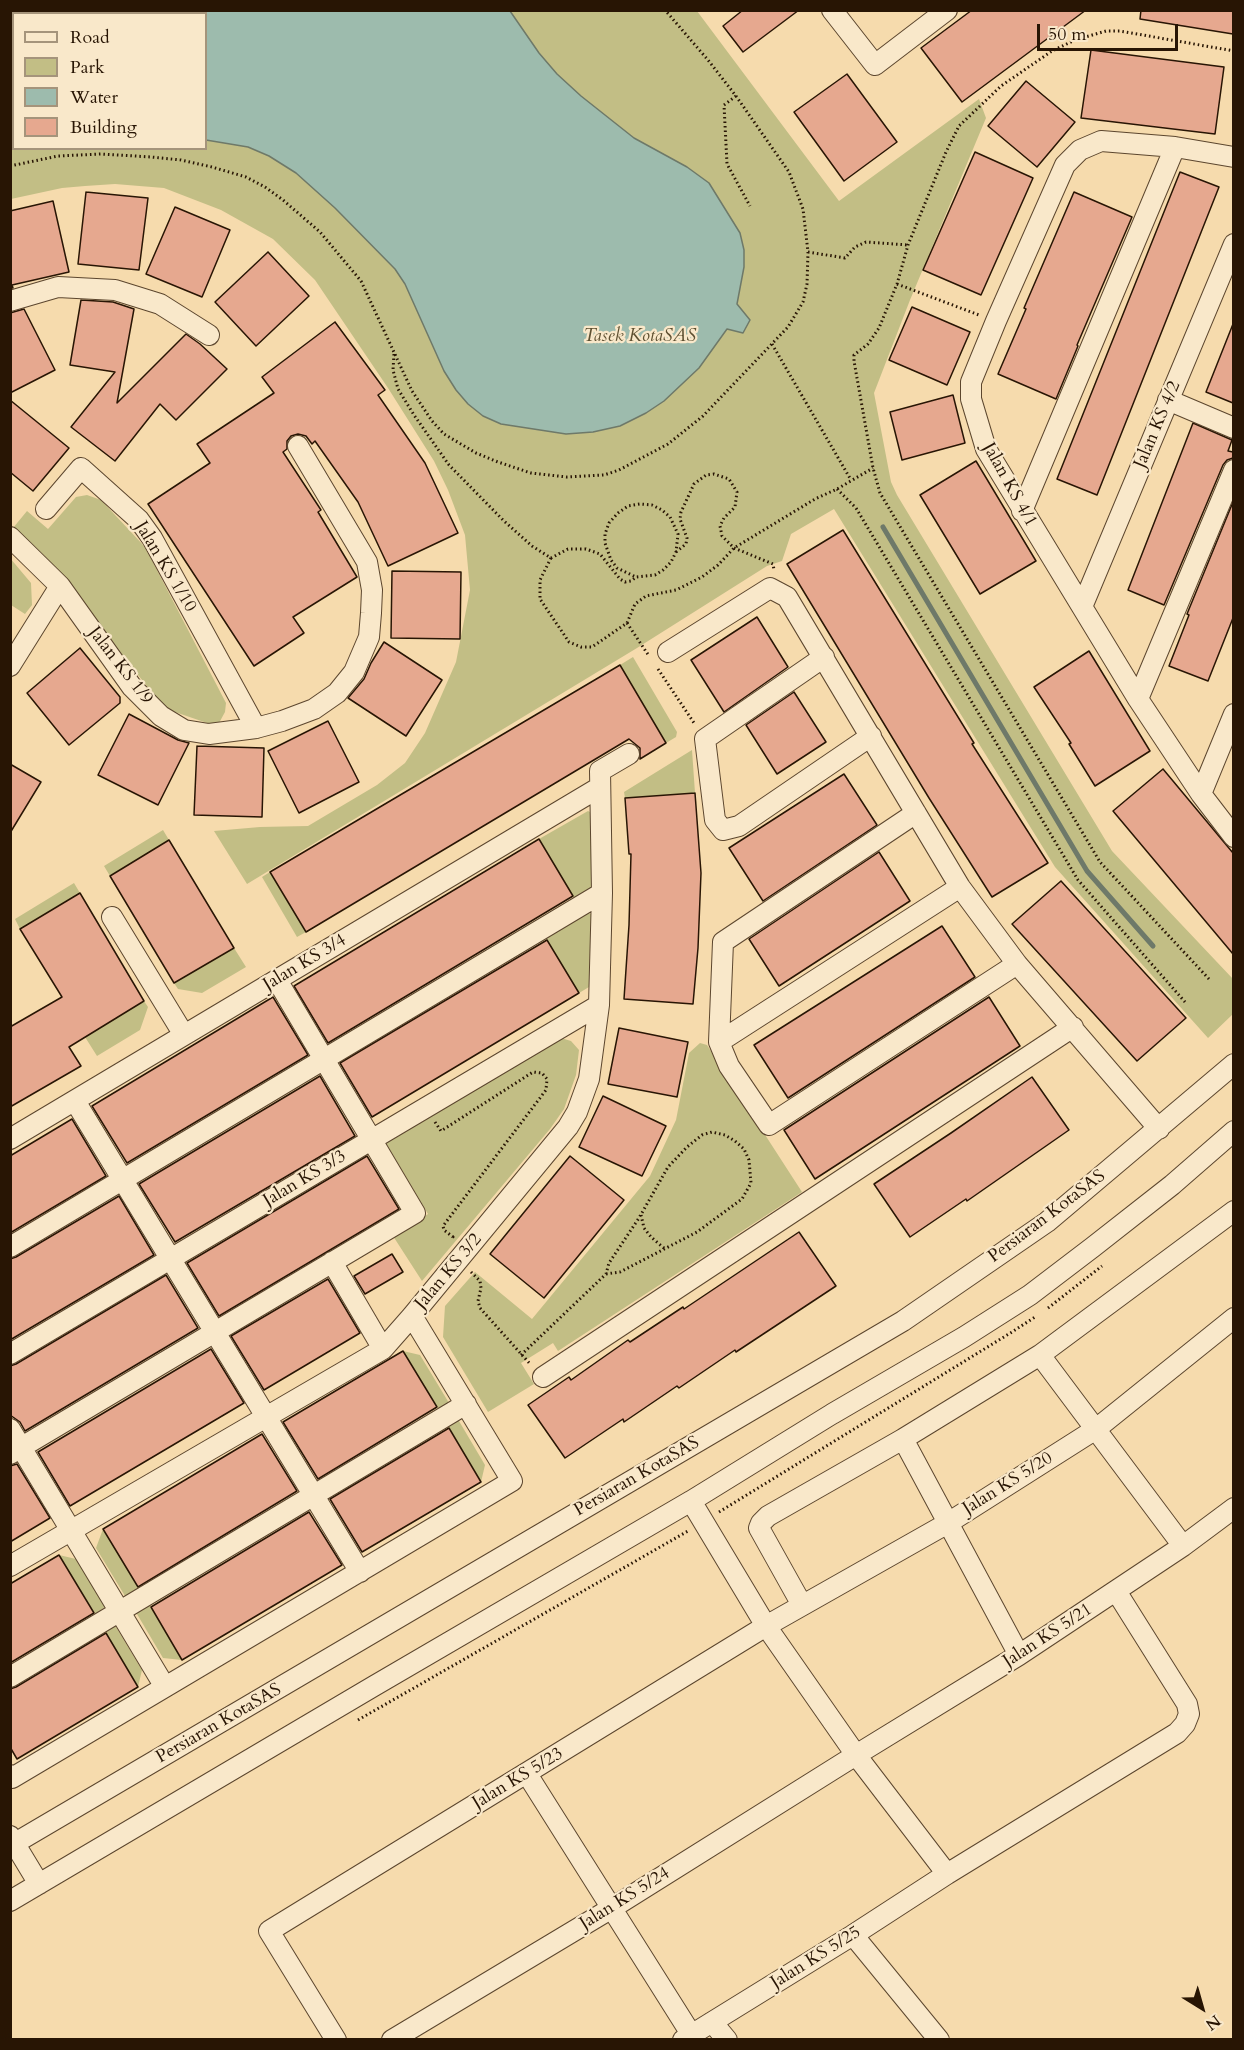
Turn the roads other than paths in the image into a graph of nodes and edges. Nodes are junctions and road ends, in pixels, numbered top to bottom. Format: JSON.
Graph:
{"nodes":[{"id":1,"x":832,"y":10,"type":"edge"},
{"id":2,"x":947,"y":10,"type":"edge"},
{"id":3,"x":1175,"y":147,"type":"junction"},
{"id":4,"x":1233,"y":157,"type":"edge"},
{"id":5,"x":1233,"y":244,"type":"edge"},
{"id":6,"x":10,"y":301,"type":"edge"},
{"id":7,"x":209,"y":335,"type":"dead end"},
{"id":8,"x":1168,"y":400,"type":"junction"},
{"id":9,"x":1233,"y":428,"type":"edge"},
{"id":10,"x":298,"y":446,"type":"dead end"},
{"id":11,"x":1233,"y":470,"type":"edge"},
{"id":12,"x":46,"y":509,"type":"dead end"},
{"id":13,"x":1022,"y":511,"type":"junction"},
{"id":14,"x":10,"y":537,"type":"edge"},
{"id":15,"x":60,"y":586,"type":"junction"},
{"id":16,"x":1082,"y":607,"type":"junction"},
{"id":17,"x":668,"y":652,"type":"dead end"},
{"id":18,"x":824,"y":657,"type":"junction"},
{"id":19,"x":10,"y":666,"type":"edge"},
{"id":20,"x":1138,"y":699,"type":"junction"},
{"id":21,"x":1233,"y":714,"type":"edge"},
{"id":22,"x":256,"y":728,"type":"junction"},
{"id":23,"x":871,"y":736,"type":"junction"},
{"id":24,"x":629,"y":754,"type":"dead end"},
{"id":25,"x":600,"y":787,"type":"junction"},
{"id":26,"x":1201,"y":794,"type":"junction"},
{"id":27,"x":916,"y":813,"type":"junction"},
{"id":28,"x":1233,"y":837,"type":"edge"},
{"id":29,"x":960,"y":887,"type":"junction"},
{"id":30,"x":602,"y":893,"type":"junction"},
{"id":31,"x":112,"y":916,"type":"dead end"},
{"id":32,"x":1017,"y":964,"type":"junction"},
{"id":33,"x":277,"y":980,"type":"junction"},
{"id":34,"x":599,"y":1005,"type":"junction"},
{"id":35,"x":1073,"y":1027,"type":"junction"},
{"id":36,"x":184,"y":1035,"type":"junction"},
{"id":37,"x":718,"y":1042,"type":"junction"},
{"id":38,"x":324,"y":1059,"type":"junction"},
{"id":39,"x":1233,"y":1064,"type":"edge"},
{"id":40,"x":75,"y":1101,"type":"junction"},
{"id":41,"x":1159,"y":1129,"type":"junction"},
{"id":42,"x":1233,"y":1131,"type":"edge"},
{"id":43,"x":10,"y":1139,"type":"edge"},
{"id":44,"x":373,"y":1139,"type":"junction"},
{"id":45,"x":123,"y":1179,"type":"junction"},
{"id":46,"x":1233,"y":1211,"type":"edge"},
{"id":47,"x":10,"y":1247,"type":"edge"},
{"id":48,"x":170,"y":1259,"type":"junction"},
{"id":49,"x":332,"y":1262,"type":"junction"},
{"id":50,"x":412,"y":1316,"type":"junction"},
{"id":51,"x":1233,"y":1318,"type":"edge"},
{"id":52,"x":215,"y":1332,"type":"junction"},
{"id":53,"x":383,"y":1349,"type":"junction"},
{"id":54,"x":11,"y":1353,"type":"edge"},
{"id":55,"x":1040,"y":1355,"type":"junction"},
{"id":56,"x":543,"y":1377,"type":"road end"},
{"id":57,"x":466,"y":1404,"type":"junction"},
{"id":58,"x":266,"y":1417,"type":"junction"},
{"id":59,"x":10,"y":1429,"type":"edge"},
{"id":60,"x":1096,"y":1429,"type":"junction"},
{"id":61,"x":903,"y":1439,"type":"junction"},
{"id":62,"x":16,"y":1451,"type":"edge"},
{"id":63,"x":313,"y":1495,"type":"junction"},
{"id":64,"x":692,"y":1501,"type":"junction"},
{"id":65,"x":1233,"y":1508,"type":"edge"},
{"id":66,"x":948,"y":1522,"type":"junction"},
{"id":67,"x":70,"y":1531,"type":"junction"},
{"id":68,"x":1183,"y":1546,"type":"junction"},
{"id":69,"x":10,"y":1566,"type":"edge"},
{"id":70,"x":360,"y":1572,"type":"junction"},
{"id":71,"x":1116,"y":1591,"type":"junction"},
{"id":72,"x":802,"y":1605,"type":"junction"},
{"id":73,"x":119,"y":1611,"type":"junction"},
{"id":74,"x":766,"y":1626,"type":"junction"},
{"id":75,"x":1020,"y":1655,"type":"junction"},
{"id":76,"x":10,"y":1677,"type":"edge"},
{"id":77,"x":165,"y":1687,"type":"junction"},
{"id":78,"x":856,"y":1755,"type":"junction"},
{"id":79,"x":527,"y":1774,"type":"junction"},
{"id":80,"x":11,"y":1777,"type":"edge"},
{"id":81,"x":12,"y":1842,"type":"edge"},
{"id":82,"x":947,"y":1874,"type":"junction"},
{"id":83,"x":39,"y":1884,"type":"junction"},
{"id":84,"x":10,"y":1901,"type":"edge"},
{"id":85,"x":612,"y":1908,"type":"junction"},
{"id":86,"x":853,"y":1935,"type":"junction"},
{"id":87,"x":712,"y":2022,"type":"junction"},
{"id":88,"x":687,"y":2037,"type":"edge"},
{"id":89,"x":336,"y":2040,"type":"edge"},
{"id":90,"x":392,"y":2040,"type":"edge"},
{"id":91,"x":727,"y":2040,"type":"edge"},
{"id":92,"x":939,"y":2040,"type":"edge"}],
"edges":[{"from":1,"to":2,"type":"street"},
{"from":3,"to":4,"type":"street","name":"Jalan KS 4/1"},
{"from":3,"to":13,"type":"street"},
{"from":3,"to":13,"type":"street","name":"Jalan KS 4/1"},
{"from":5,"to":8,"type":"street","name":"Jalan KS 4/2"},
{"from":6,"to":7,"type":"street"},
{"from":8,"to":9,"type":"street"},
{"from":8,"to":16,"type":"street","name":"Jalan KS 4/2"},
{"from":10,"to":22,"type":"street","name":"Jalan KS 1/9"},
{"from":11,"to":20,"type":"street"},
{"from":12,"to":22,"type":"street","name":"Jalan KS 1/10"},
{"from":13,"to":16,"type":"street","name":"Jalan KS 4/1"},
{"from":14,"to":15,"type":"street","name":"Jalan KS 1/9"},
{"from":15,"to":19,"type":"street"},
{"from":15,"to":22,"type":"street","name":"Jalan KS 1/9"},
{"from":16,"to":20,"type":"street","name":"Jalan KS 4/1"},
{"from":17,"to":18,"type":"street"},
{"from":18,"to":23,"type":"street"},
{"from":18,"to":23,"type":"street"},
{"from":20,"to":26,"type":"street","name":"Jalan KS 4/1"},
{"from":21,"to":26,"type":"street"},
{"from":23,"to":27,"type":"street"},
{"from":24,"to":25,"type":"street"},
{"from":25,"to":30,"type":"street","name":"Jalan KS 3/2"},
{"from":25,"to":33,"type":"street","name":"Jalan KS 3/4"},
{"from":26,"to":28,"type":"street","name":"Jalan KS 4/1"},
{"from":27,"to":29,"type":"street"},
{"from":27,"to":37,"type":"street"},
{"from":29,"to":32,"type":"street"},
{"from":29,"to":37,"type":"street"},
{"from":30,"to":34,"type":"street","name":"Jalan KS 3/2"},
{"from":30,"to":38,"type":"street"},
{"from":31,"to":36,"type":"street"},
{"from":32,"to":35,"type":"street"},
{"from":32,"to":37,"type":"street"},
{"from":33,"to":36,"type":"street","name":"Jalan KS 3/4"},
{"from":33,"to":38,"type":"street"},
{"from":34,"to":44,"type":"street","name":"Jalan KS 3/3"},
{"from":34,"to":50,"type":"street","name":"Jalan KS 3/2"},
{"from":35,"to":41,"type":"street"},
{"from":35,"to":56,"type":"street"},
{"from":36,"to":40,"type":"street","name":"Jalan KS 3/4"},
{"from":38,"to":44,"type":"street"},
{"from":38,"to":45,"type":"street"},
{"from":39,"to":41,"type":"street","name":"Persiaran KotaSAS"},
{"from":40,"to":43,"type":"street","name":"Jalan KS 3/4"},
{"from":40,"to":45,"type":"street"},
{"from":41,"to":81,"type":"street","name":"Persiaran KotaSAS"},
{"from":42,"to":64,"type":"street"},
{"from":44,"to":48,"type":"street","name":"Jalan KS 3/3"},
{"from":44,"to":49,"type":"street"},
{"from":45,"to":47,"type":"street"},
{"from":45,"to":48,"type":"street"},
{"from":46,"to":55,"type":"street"},
{"from":48,"to":52,"type":"street"},
{"from":48,"to":54,"type":"street","name":"Jalan KS 3/3"},
{"from":49,"to":52,"type":"street"},
{"from":49,"to":53,"type":"street"},
{"from":50,"to":53,"type":"street","name":"Jalan KS 3/2"},
{"from":50,"to":57,"type":"street"},
{"from":51,"to":60,"type":"street","name":"Jalan KS 5/20"},
{"from":52,"to":58,"type":"street"},
{"from":52,"to":62,"type":"street"},
{"from":53,"to":58,"type":"street","name":"Jalan KS 3/2"},
{"from":55,"to":60,"type":"street"},
{"from":55,"to":61,"type":"street"},
{"from":57,"to":63,"type":"street"},
{"from":57,"to":70,"type":"street"},
{"from":58,"to":63,"type":"street"},
{"from":58,"to":67,"type":"street","name":"Jalan KS 3/2"},
{"from":59,"to":62,"type":"street"},
{"from":60,"to":66,"type":"street","name":"Jalan KS 5/20"},
{"from":60,"to":68,"type":"street"},
{"from":61,"to":66,"type":"street"},
{"from":61,"to":72,"type":"street"},
{"from":62,"to":67,"type":"street"},
{"from":63,"to":70,"type":"street"},
{"from":63,"to":73,"type":"street"},
{"from":64,"to":74,"type":"street"},
{"from":64,"to":83,"type":"street"},
{"from":65,"to":68,"type":"street","name":"Jalan KS 5/21"},
{"from":66,"to":72,"type":"street","name":"Jalan KS 5/20"},
{"from":66,"to":75,"type":"street"},
{"from":67,"to":69,"type":"street","name":"Jalan KS 3/2"},
{"from":67,"to":73,"type":"street"},
{"from":68,"to":71,"type":"street","name":"Jalan KS 5/21"},
{"from":70,"to":77,"type":"street"},
{"from":71,"to":75,"type":"street","name":"Jalan KS 5/21"},
{"from":71,"to":82,"type":"street","name":"Jalan KS 5/25"},
{"from":72,"to":74,"type":"street","name":"Jalan KS 5/20"},
{"from":73,"to":76,"type":"street"},
{"from":73,"to":77,"type":"street"},
{"from":74,"to":78,"type":"street"},
{"from":74,"to":79,"type":"street","name":"Jalan KS 5/23"},
{"from":75,"to":78,"type":"street","name":"Jalan KS 5/21"},
{"from":77,"to":80,"type":"street"},
{"from":78,"to":82,"type":"street"},
{"from":78,"to":85,"type":"street","name":"Jalan KS 5/24"},
{"from":79,"to":85,"type":"street"},
{"from":79,"to":89,"type":"street","name":"Jalan KS 5/23"},
{"from":81,"to":83,"type":"street"},
{"from":82,"to":86,"type":"street","name":"Jalan KS 5/25"},
{"from":83,"to":84,"type":"street"},
{"from":85,"to":88,"type":"street"},
{"from":85,"to":90,"type":"street","name":"Jalan KS 5/24"},
{"from":86,"to":87,"type":"street","name":"Jalan KS 5/25"},
{"from":86,"to":92,"type":"street"},
{"from":87,"to":88,"type":"street","name":"Jalan KS 5/25"},
{"from":87,"to":91,"type":"street"}]}
